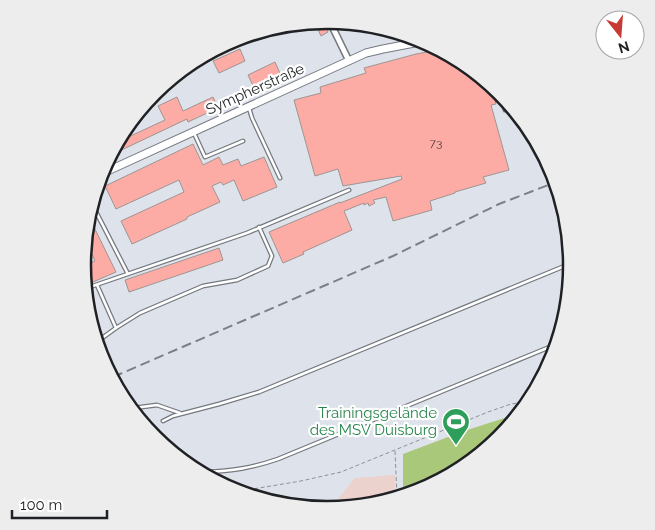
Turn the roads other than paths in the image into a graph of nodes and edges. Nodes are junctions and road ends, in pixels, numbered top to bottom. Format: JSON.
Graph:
{"nodes":[{"id":1,"x":333,"y":29,"type":"edge"},
{"id":2,"x":410,"y":44,"type":"edge"},
{"id":3,"x":349,"y":61,"type":"junction"},
{"id":4,"x":249,"y":106,"type":"junction"},
{"id":5,"x":193,"y":132,"type":"junction"},
{"id":6,"x":243,"y":142,"type":"dead end"},
{"id":7,"x":112,"y":169,"type":"edge"},
{"id":8,"x":280,"y":178,"type":"dead end"},
{"id":9,"x":349,"y":190,"type":"dead end"},
{"id":10,"x":97,"y":214,"type":"edge"},
{"id":11,"x":259,"y":228,"type":"junction"},
{"id":12,"x":564,"y":266,"type":"edge"},
{"id":13,"x":128,"y":274,"type":"junction"},
{"id":14,"x":97,"y":285,"type":"junction"},
{"id":15,"x":92,"y":286,"type":"edge"},
{"id":16,"x":116,"y":328,"type":"junction"},
{"id":17,"x":103,"y":338,"type":"edge"},
{"id":18,"x":549,"y":347,"type":"edge"},
{"id":19,"x":139,"y":407,"type":"edge"},
{"id":20,"x":181,"y":413,"type":"junction"},
{"id":21,"x":163,"y":421,"type":"dead end"},
{"id":22,"x":212,"y":472,"type":"edge"}],
"edges":[{"from":1,"to":3,"type":"street"},
{"from":2,"to":3,"type":"street","name":"Sympherstraße"},
{"from":3,"to":4,"type":"street","name":"Sympherstraße"},
{"from":4,"to":5,"type":"street","name":"Sympherstraße"},
{"from":4,"to":8,"type":"lane"},
{"from":5,"to":6,"type":"lane"},
{"from":5,"to":7,"type":"street","name":"Sympherstraße"},
{"from":9,"to":11,"type":"lane"},
{"from":10,"to":13,"type":"lane"},
{"from":11,"to":13,"type":"lane"},
{"from":11,"to":16,"type":"lane"},
{"from":12,"to":20,"type":"lane"},
{"from":13,"to":14,"type":"lane"},
{"from":14,"to":15,"type":"lane"},
{"from":14,"to":16,"type":"lane"},
{"from":16,"to":17,"type":"lane"},
{"from":18,"to":22,"type":"lane"},
{"from":19,"to":20,"type":"lane"},
{"from":20,"to":21,"type":"lane"}]}
